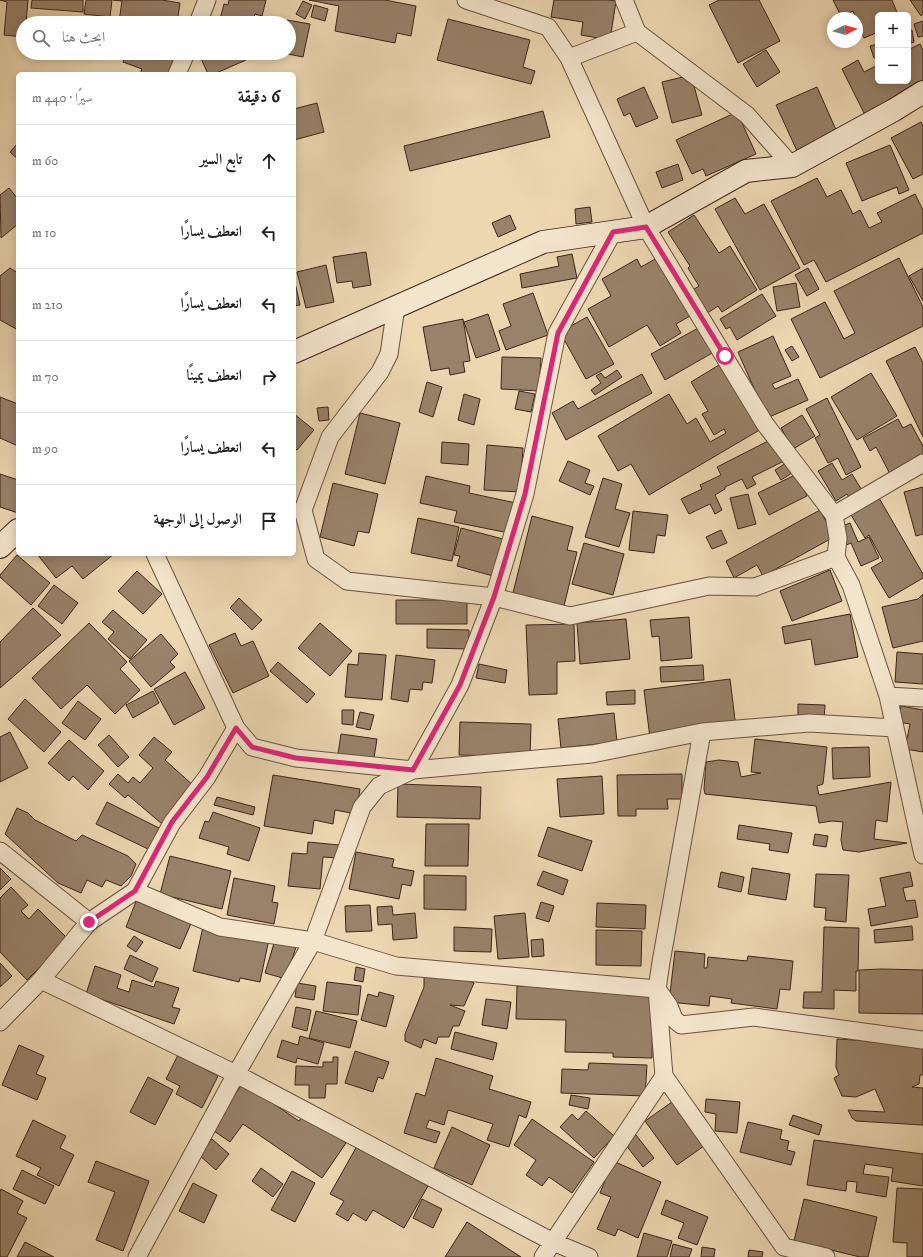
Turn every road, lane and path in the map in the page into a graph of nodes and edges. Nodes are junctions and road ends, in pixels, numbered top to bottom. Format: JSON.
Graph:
{"nodes":[{"id":1,"x":207,"y":0,"type":"edge"},
{"id":2,"x":466,"y":0,"type":"edge"},
{"id":3,"x":624,"y":0,"type":"edge"},
{"id":4,"x":201,"y":16,"type":"edge"},
{"id":5,"x":637,"y":32,"type":"junction"},
{"id":6,"x":569,"y":58,"type":"junction"},
{"id":7,"x":183,"y":60,"type":"edge"},
{"id":8,"x":178,"y":72,"type":"edge"},
{"id":9,"x":923,"y":92,"type":"edge"},
{"id":10,"x":792,"y":166,"type":"junction"},
{"id":11,"x":646,"y":227,"type":"junction"},
{"id":12,"x":613,"y":232,"type":"junction"},
{"id":13,"x":396,"y":307,"type":"junction"},
{"id":14,"x":296,"y":351,"type":"edge"},
{"id":15,"x":923,"y":463,"type":"edge"},
{"id":16,"x":834,"y":515,"type":"junction"},
{"id":17,"x":16,"y":532,"type":"edge"},
{"id":18,"x":0,"y":547,"type":"edge"},
{"id":19,"x":156,"y":556,"type":"edge"},
{"id":20,"x":836,"y":557,"type":"junction"},
{"id":21,"x":494,"y":597,"type":"junction"},
{"id":22,"x":888,"y":696,"type":"junction"},
{"id":23,"x":923,"y":698,"type":"edge"},
{"id":24,"x":236,"y":728,"type":"junction"},
{"id":25,"x":894,"y":728,"type":"junction"},
{"id":26,"x":702,"y":732,"type":"junction"},
{"id":27,"x":413,"y":770,"type":"junction"},
{"id":28,"x":0,"y":851,"type":"edge"},
{"id":29,"x":923,"y":855,"type":"edge"},
{"id":30,"x":135,"y":891,"type":"junction"},
{"id":31,"x":89,"y":922,"type":"junction"},
{"id":32,"x":313,"y":941,"type":"junction"},
{"id":33,"x":41,"y":980,"type":"junction"},
{"id":34,"x":658,"y":989,"type":"junction"},
{"id":35,"x":0,"y":1022,"type":"edge"},
{"id":36,"x":923,"y":1040,"type":"edge"},
{"id":37,"x":236,"y":1074,"type":"junction"},
{"id":38,"x":664,"y":1076,"type":"junction"},
{"id":39,"x":553,"y":1242,"type":"junction"},
{"id":40,"x":137,"y":1257,"type":"edge"},
{"id":41,"x":543,"y":1257,"type":"edge"},
{"id":42,"x":589,"y":1257,"type":"edge"},
{"id":43,"x":826,"y":1257,"type":"edge"}],
"edges":[{"from":1,"to":4,"type":"street"},
{"from":2,"to":6,"type":"street"},
{"from":3,"to":5,"type":"street"},
{"from":5,"to":6,"type":"street"},
{"from":5,"to":10,"type":"street"},
{"from":6,"to":11,"type":"street"},
{"from":7,"to":8,"type":"street"},
{"from":9,"to":10,"type":"street"},
{"from":10,"to":11,"type":"street"},
{"from":11,"to":12,"type":"street"},
{"from":11,"to":16,"type":"street"},
{"from":12,"to":13,"type":"street"},
{"from":12,"to":21,"type":"street"},
{"from":13,"to":14,"type":"street"},
{"from":13,"to":21,"type":"street"},
{"from":15,"to":16,"type":"street"},
{"from":16,"to":20,"type":"street"},
{"from":17,"to":18,"type":"street"},
{"from":19,"to":24,"type":"street"},
{"from":20,"to":21,"type":"street"},
{"from":20,"to":22,"type":"street"},
{"from":21,"to":27,"type":"street"},
{"from":22,"to":23,"type":"street"},
{"from":22,"to":25,"type":"street"},
{"from":24,"to":27,"type":"street"},
{"from":24,"to":30,"type":"street"},
{"from":25,"to":26,"type":"street"},
{"from":25,"to":29,"type":"street"},
{"from":26,"to":27,"type":"street"},
{"from":26,"to":34,"type":"street"},
{"from":27,"to":32,"type":"street"},
{"from":28,"to":31,"type":"street"},
{"from":30,"to":31,"type":"street"},
{"from":30,"to":32,"type":"street"},
{"from":31,"to":33,"type":"street"},
{"from":32,"to":34,"type":"street"},
{"from":32,"to":37,"type":"street"},
{"from":33,"to":35,"type":"street"},
{"from":33,"to":37,"type":"street"},
{"from":34,"to":36,"type":"street"},
{"from":34,"to":38,"type":"street"},
{"from":37,"to":39,"type":"street"},
{"from":37,"to":40,"type":"street"},
{"from":38,"to":39,"type":"street"},
{"from":38,"to":43,"type":"street"},
{"from":39,"to":41,"type":"street"},
{"from":39,"to":42,"type":"street"}]}
